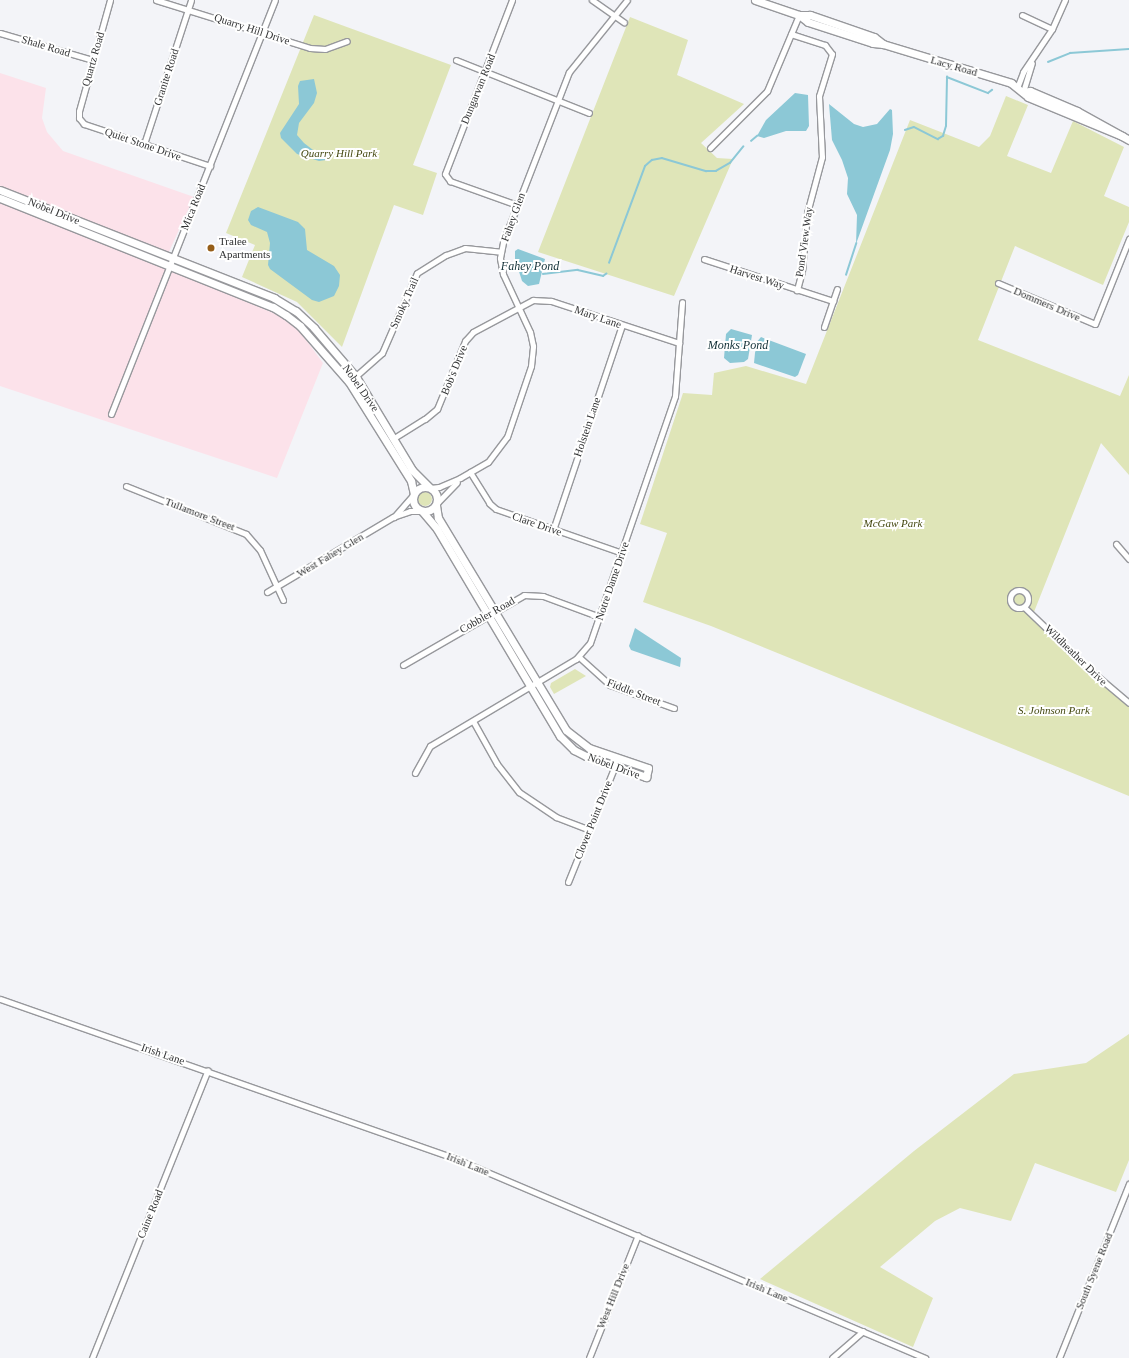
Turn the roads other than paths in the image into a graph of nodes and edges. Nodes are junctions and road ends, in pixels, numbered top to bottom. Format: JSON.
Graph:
{"nodes":[{"id":1,"x":110,"y":0,"type":"edge"},
{"id":2,"x":156,"y":0,"type":"edge"},
{"id":3,"x":191,"y":0,"type":"edge"},
{"id":4,"x":275,"y":0,"type":"edge"},
{"id":5,"x":512,"y":0,"type":"edge"},
{"id":6,"x":592,"y":0,"type":"edge"},
{"id":7,"x":626,"y":0,"type":"edge"},
{"id":8,"x":755,"y":0,"type":"edge"},
{"id":9,"x":1065,"y":0,"type":"edge"},
{"id":10,"x":188,"y":10,"type":"junction"},
{"id":11,"x":799,"y":15,"type":"junction"},
{"id":12,"x":1022,"y":15,"type":"dead end"},
{"id":13,"x":615,"y":16,"type":"junction"},
{"id":14,"x":624,"y":22,"type":"dead end"},
{"id":15,"x":1052,"y":29,"type":"junction"},
{"id":16,"x":0,"y":32,"type":"edge"},
{"id":17,"x":263,"y":32,"type":"junction"},
{"id":18,"x":791,"y":34,"type":"junction"},
{"id":19,"x":347,"y":41,"type":"dead end"},
{"id":20,"x":93,"y":60,"type":"junction"},
{"id":21,"x":456,"y":60,"type":"dead end"},
{"id":22,"x":485,"y":72,"type":"junction"},
{"id":23,"x":1020,"y":90,"type":"junction"},
{"id":24,"x":557,"y":100,"type":"junction"},
{"id":25,"x":589,"y":113,"type":"dead end"},
{"id":26,"x":79,"y":118,"type":"joint"},
{"id":27,"x":1126,"y":138,"type":"edge"},
{"id":28,"x":144,"y":144,"type":"junction"},
{"id":29,"x":710,"y":148,"type":"dead end"},
{"id":30,"x":210,"y":166,"type":"junction"},
{"id":31,"x":0,"y":190,"type":"edge"},
{"id":32,"x":0,"y":198,"type":"edge"},
{"id":33,"x":517,"y":204,"type":"junction"},
{"id":34,"x":107,"y":232,"type":"junction"},
{"id":35,"x":1129,"y":239,"type":"edge"},
{"id":36,"x":104,"y":240,"type":"junction"},
{"id":37,"x":501,"y":252,"type":"junction"},
{"id":38,"x":173,"y":259,"type":"junction"},
{"id":39,"x":704,"y":259,"type":"dead end"},
{"id":40,"x":170,"y":266,"type":"junction"},
{"id":41,"x":998,"y":283,"type":"dead end"},
{"id":42,"x":837,"y":289,"type":"dead end"},
{"id":43,"x":797,"y":290,"type":"junction"},
{"id":44,"x":280,"y":301,"type":"junction"},
{"id":45,"x":833,"y":301,"type":"junction"},
{"id":46,"x":682,"y":302,"type":"dead end"},
{"id":47,"x":518,"y":307,"type":"junction"},
{"id":48,"x":276,"y":309,"type":"junction"},
{"id":49,"x":622,"y":325,"type":"junction"},
{"id":50,"x":824,"y":327,"type":"dead end"},
{"id":51,"x":679,"y":342,"type":"junction"},
{"id":52,"x":356,"y":377,"type":"junction"},
{"id":53,"x":349,"y":382,"type":"junction"},
{"id":54,"x":111,"y":414,"type":"dead end"},
{"id":55,"x":394,"y":438,"type":"junction"},
{"id":56,"x":470,"y":472,"type":"junction"},
{"id":57,"x":460,"y":478,"type":"junction"},
{"id":58,"x":126,"y":486,"type":"dead end"},
{"id":59,"x":429,"y":488,"type":"junction"},
{"id":60,"x":413,"y":494,"type":"junction"},
{"id":61,"x":436,"y":504,"type":"junction"},
{"id":62,"x":421,"y":511,"type":"junction"},
{"id":63,"x":393,"y":517,"type":"junction"},
{"id":64,"x":553,"y":530,"type":"junction"},
{"id":65,"x":1116,"y":544,"type":"dead end"},
{"id":66,"x":622,"y":554,"type":"junction"},
{"id":67,"x":1129,"y":559,"type":"edge"},
{"id":68,"x":472,"y":569,"type":"junction"},
{"id":69,"x":464,"y":574,"type":"junction"},
{"id":70,"x":276,"y":587,"type":"junction"},
{"id":71,"x":267,"y":592,"type":"dead end"},
{"id":72,"x":283,"y":600,"type":"dead end"},
{"id":73,"x":1024,"y":606,"type":"dead end"},
{"id":74,"x":496,"y":610,"type":"junction"},
{"id":75,"x":488,"y":615,"type":"junction"},
{"id":76,"x":600,"y":617,"type":"junction"},
{"id":77,"x":579,"y":658,"type":"junction"},
{"id":78,"x":403,"y":665,"type":"dead end"},
{"id":79,"x":538,"y":682,"type":"junction"},
{"id":80,"x":530,"y":686,"type":"junction"},
{"id":81,"x":1129,"y":703,"type":"edge"},
{"id":82,"x":674,"y":708,"type":"dead end"},
{"id":83,"x":473,"y":721,"type":"junction"},
{"id":84,"x":566,"y":730,"type":"junction"},
{"id":85,"x":560,"y":736,"type":"junction"},
{"id":86,"x":618,"y":758,"type":"junction"},
{"id":87,"x":615,"y":767,"type":"junction"},
{"id":88,"x":415,"y":773,"type":"dead end"},
{"id":89,"x":588,"y":829,"type":"junction"},
{"id":90,"x":568,"y":882,"type":"dead end"},
{"id":91,"x":0,"y":998,"type":"edge"},
{"id":92,"x":208,"y":1070,"type":"junction"},
{"id":93,"x":1129,"y":1184,"type":"edge"},
{"id":94,"x":638,"y":1235,"type":"junction"},
{"id":95,"x":863,"y":1331,"type":"junction"},
{"id":96,"x":92,"y":1358,"type":"edge"},
{"id":97,"x":589,"y":1358,"type":"edge"},
{"id":98,"x":832,"y":1358,"type":"edge"},
{"id":99,"x":925,"y":1358,"type":"edge"},
{"id":100,"x":1059,"y":1358,"type":"edge"}],
"edges":[{"from":1,"to":20,"type":"street","name":"Quartz Road"},
{"from":2,"to":10,"type":"street","name":"Quarry Hill Drive"},
{"from":3,"to":10,"type":"street","name":"Granite Road"},
{"from":4,"to":17,"type":"street","name":"Mica Road"},
{"from":5,"to":22,"type":"street","name":"Dungarvan Road"},
{"from":6,"to":13,"type":"street"},
{"from":7,"to":13,"type":"street","name":"Fahey Glen"},
{"from":8,"to":11,"type":"street","name":"Lacy Road"},
{"from":9,"to":15,"type":"street"},
{"from":10,"to":17,"type":"street","name":"Quarry Hill Drive"},
{"from":10,"to":28,"type":"street","name":"Granite Road"},
{"from":11,"to":18,"type":"street"},
{"from":11,"to":23,"type":"street","name":"Lacy Road"},
{"from":12,"to":15,"type":"street"},
{"from":13,"to":14,"type":"street"},
{"from":13,"to":24,"type":"street","name":"Fahey Glen"},
{"from":15,"to":23,"type":"street"},
{"from":16,"to":20,"type":"street","name":"Shale Road"},
{"from":17,"to":19,"type":"street","name":"Quarry Hill Drive"},
{"from":17,"to":30,"type":"street","name":"Mica Road"},
{"from":18,"to":29,"type":"street"},
{"from":18,"to":43,"type":"street","name":"Pond View Way"},
{"from":20,"to":26,"type":"street","name":"Quartz Road"},
{"from":21,"to":22,"type":"street"},
{"from":22,"to":24,"type":"street"},
{"from":22,"to":33,"type":"street","name":"Dungarvan Road"},
{"from":23,"to":27,"type":"street","name":"Lacy Road"},
{"from":24,"to":25,"type":"street"},
{"from":24,"to":33,"type":"street","name":"Fahey Glen"},
{"from":26,"to":28,"type":"street","name":"Quiet Stone Drive"},
{"from":28,"to":30,"type":"street","name":"Quiet Stone Drive"},
{"from":30,"to":38,"type":"street","name":"Mica Road"},
{"from":31,"to":34,"type":"street","name":"Nobel Drive"},
{"from":32,"to":36,"type":"street","name":"Nobel Drive"},
{"from":33,"to":37,"type":"street","name":"Fahey Glen"},
{"from":34,"to":36,"type":"street"},
{"from":34,"to":38,"type":"street","name":"Nobel Drive"},
{"from":35,"to":41,"type":"street","name":"Dommers Drive"},
{"from":36,"to":40,"type":"street","name":"Nobel Drive"},
{"from":37,"to":47,"type":"street","name":"Fahey Glen"},
{"from":37,"to":52,"type":"street","name":"Smoky Trail"},
{"from":38,"to":40,"type":"street","name":"Mica Road"},
{"from":38,"to":44,"type":"street","name":"Nobel Drive"},
{"from":39,"to":43,"type":"street","name":"Harvest Way"},
{"from":40,"to":48,"type":"street","name":"Nobel Drive"},
{"from":40,"to":54,"type":"street","name":"Mica Road"},
{"from":42,"to":45,"type":"street"},
{"from":43,"to":45,"type":"street","name":"Harvest Way"},
{"from":44,"to":48,"type":"street"},
{"from":44,"to":52,"type":"street","name":"Nobel Drive"},
{"from":45,"to":50,"type":"street"},
{"from":46,"to":51,"type":"street","name":"Notre Dame Drive"},
{"from":47,"to":49,"type":"street","name":"Mary Lane"},
{"from":47,"to":55,"type":"street","name":"Bob's Drive"},
{"from":47,"to":56,"type":"street","name":"Fahey Glen"},
{"from":48,"to":53,"type":"street","name":"Nobel Drive"},
{"from":49,"to":51,"type":"street","name":"Mary Lane"},
{"from":49,"to":64,"type":"street","name":"Holstein Lane"},
{"from":51,"to":66,"type":"street","name":"Notre Dame Drive"},
{"from":52,"to":53,"type":"street","name":"Smoky Trail"},
{"from":52,"to":55,"type":"street","name":"Nobel Drive"},
{"from":53,"to":60,"type":"street","name":"Nobel Drive"},
{"from":55,"to":59,"type":"street","name":"Nobel Drive"},
{"from":56,"to":57,"type":"street","name":"Fahey Glen"},
{"from":56,"to":64,"type":"street","name":"Clare Drive"},
{"from":57,"to":59,"type":"street","name":"Fahey Glen"},
{"from":57,"to":61,"type":"street","name":"Fahey Glen"},
{"from":58,"to":70,"type":"street","name":"Tullamore Street"},
{"from":59,"to":60,"type":"street","name":"Fahey Glen"},
{"from":59,"to":61,"type":"street","name":"Nobel Drive"},
{"from":60,"to":62,"type":"street","name":"Nobel Drive"},
{"from":60,"to":63,"type":"street","name":"Fahey Glen"},
{"from":61,"to":62,"type":"street","name":"Fahey Glen"},
{"from":61,"to":68,"type":"street","name":"Nobel Drive"},
{"from":62,"to":63,"type":"street","name":"Fahey Glen"},
{"from":62,"to":69,"type":"street","name":"Nobel Drive"},
{"from":63,"to":70,"type":"street","name":"West Fahey Glen"},
{"from":64,"to":66,"type":"street","name":"Clare Drive"},
{"from":65,"to":67,"type":"street"},
{"from":66,"to":76,"type":"street","name":"Notre Dame Drive"},
{"from":68,"to":69,"type":"street"},
{"from":68,"to":74,"type":"street","name":"Nobel Drive"},
{"from":69,"to":75,"type":"street","name":"Nobel Drive"},
{"from":70,"to":71,"type":"street","name":"West Fahey Glen"},
{"from":70,"to":72,"type":"street","name":"Tullamore Street"},
{"from":73,"to":81,"type":"street","name":"Wildheather Drive"},
{"from":74,"to":75,"type":"street","name":"Cobbler Road"},
{"from":74,"to":76,"type":"street","name":"Cobbler Road"},
{"from":74,"to":79,"type":"street","name":"Nobel Drive"},
{"from":75,"to":78,"type":"street","name":"Cobbler Road"},
{"from":75,"to":80,"type":"street","name":"Nobel Drive"},
{"from":76,"to":77,"type":"street","name":"Notre Dame Drive"},
{"from":77,"to":79,"type":"street","name":"Notre Dame Drive"},
{"from":77,"to":82,"type":"street","name":"Fiddle Street"},
{"from":79,"to":80,"type":"street","name":"Notre Dame Drive"},
{"from":79,"to":84,"type":"street","name":"Nobel Drive"},
{"from":80,"to":83,"type":"street","name":"Notre Dame Drive"},
{"from":80,"to":85,"type":"street","name":"Nobel Drive"},
{"from":83,"to":88,"type":"street","name":"Notre Dame Drive"},
{"from":83,"to":89,"type":"street"},
{"from":84,"to":85,"type":"street"},
{"from":84,"to":86,"type":"street","name":"Nobel Drive"},
{"from":85,"to":87,"type":"street","name":"Nobel Drive"},
{"from":86,"to":87,"type":"street","name":"Clover Point Drive"},
{"from":86,"to":87,"type":"street","name":"Nobel Drive"},
{"from":87,"to":89,"type":"street","name":"Clover Point Drive"},
{"from":89,"to":90,"type":"street","name":"Clover Point Drive"},
{"from":91,"to":92,"type":"street","name":"Irish Lane"},
{"from":92,"to":94,"type":"street","name":"Irish Lane"},
{"from":92,"to":96,"type":"street","name":"Caine Road"},
{"from":93,"to":100,"type":"street","name":"South Syene Road"},
{"from":94,"to":95,"type":"street","name":"Irish Lane"},
{"from":94,"to":97,"type":"street","name":"West Hill Drive"},
{"from":95,"to":98,"type":"street"},
{"from":95,"to":99,"type":"street","name":"Irish Lane"}]}
